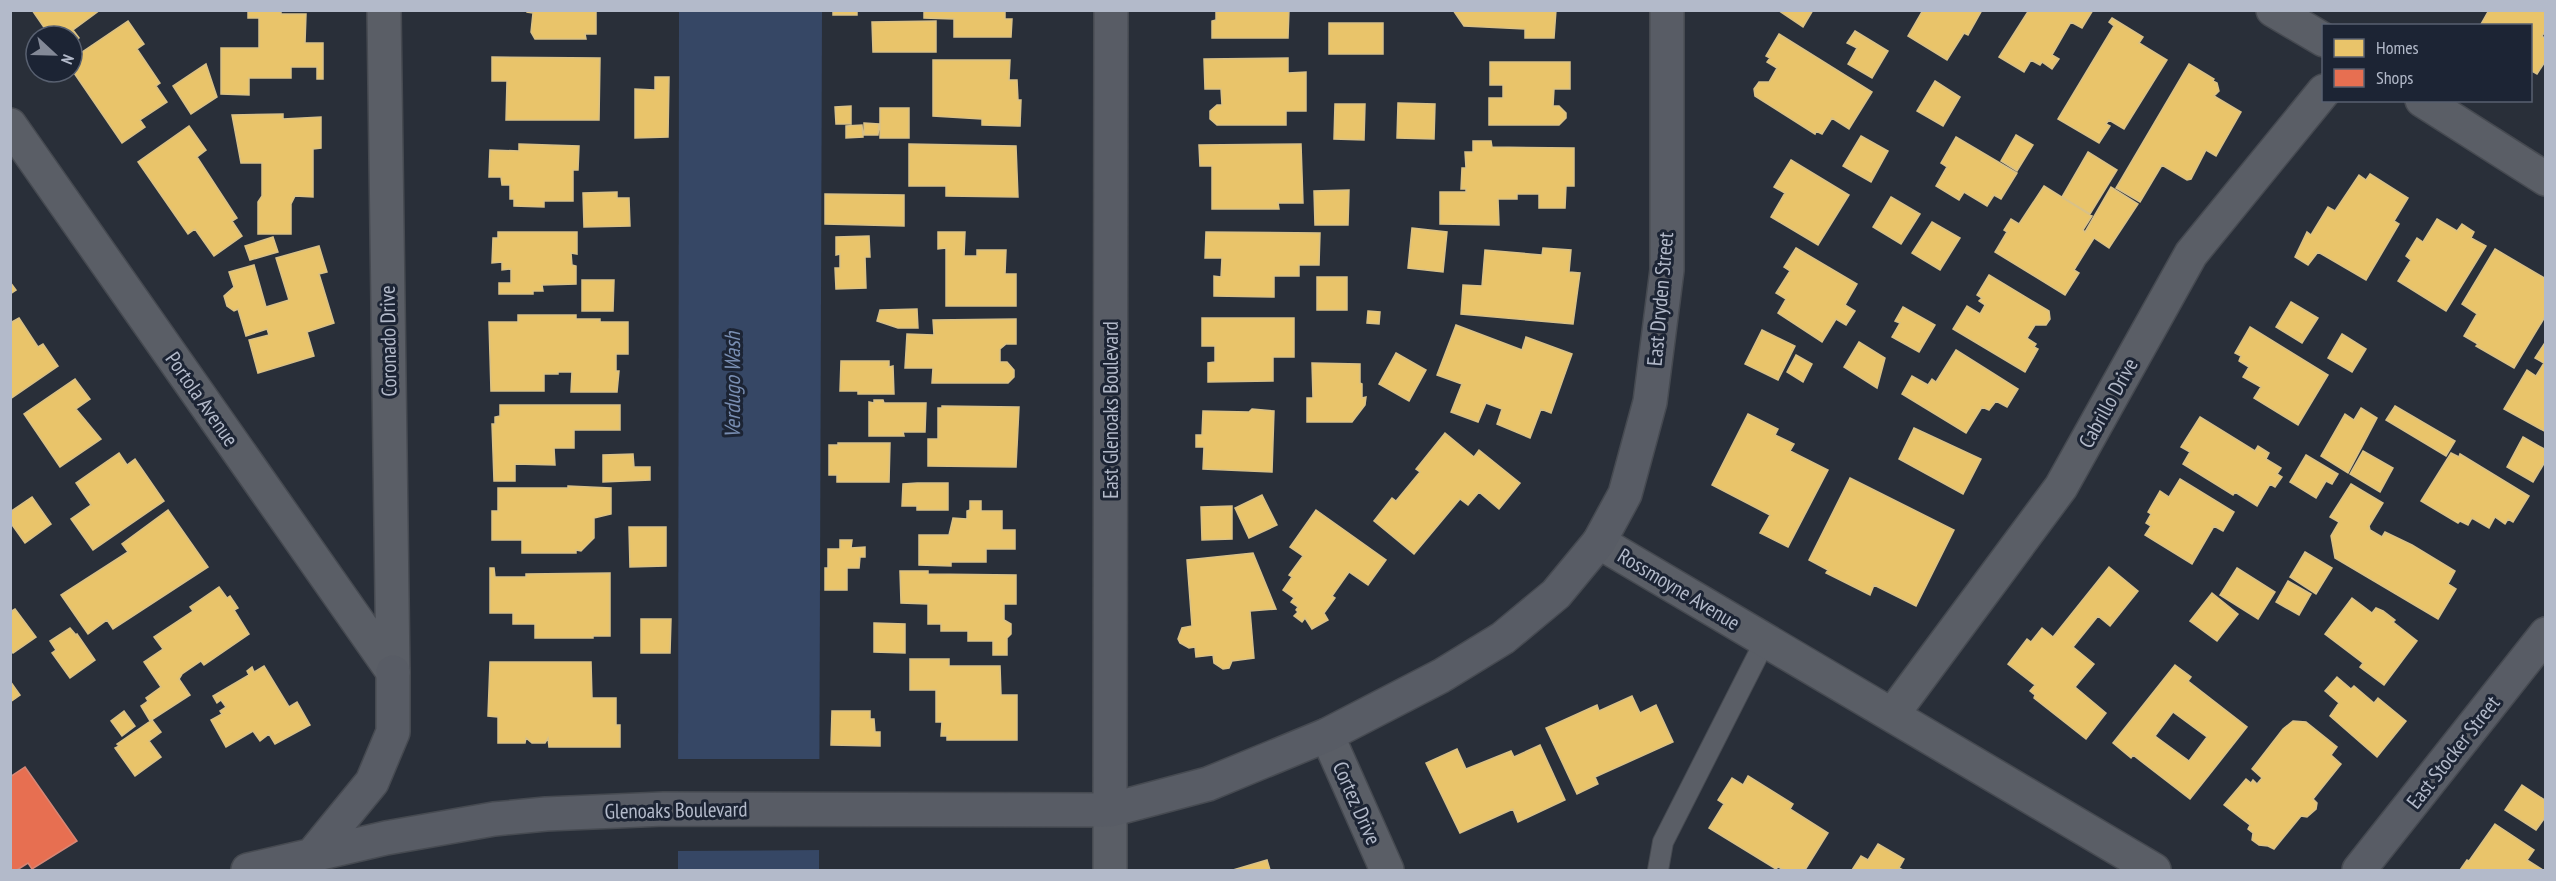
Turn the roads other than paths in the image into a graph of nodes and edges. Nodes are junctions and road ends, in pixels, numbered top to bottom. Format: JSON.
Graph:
{"nodes":[{"id":1,"x":384,"y":10,"type":"edge"},
{"id":2,"x":1111,"y":10,"type":"edge"},
{"id":3,"x":1667,"y":10,"type":"edge"},
{"id":4,"x":2273,"y":10,"type":"edge"},
{"id":5,"x":2322,"y":39,"type":"edge"},
{"id":6,"x":2322,"y":93,"type":"edge"},
{"id":7,"x":2425,"y":102,"type":"edge"},
{"id":8,"x":10,"y":125,"type":"edge"},
{"id":9,"x":2546,"y":179,"type":"edge"},
{"id":10,"x":1599,"y":542,"type":"junction"},
{"id":11,"x":2546,"y":634,"type":"edge"},
{"id":12,"x":1766,"y":641,"type":"junction"},
{"id":13,"x":393,"y":672,"type":"junction"},
{"id":14,"x":1892,"y":716,"type":"junction"},
{"id":15,"x":1327,"y":735,"type":"junction"},
{"id":16,"x":1110,"y":810,"type":"junction"},
{"id":17,"x":313,"y":855,"type":"junction"},
{"id":18,"x":248,"y":870,"type":"edge"},
{"id":19,"x":1110,"y":870,"type":"edge"},
{"id":20,"x":1387,"y":870,"type":"edge"},
{"id":21,"x":1658,"y":870,"type":"edge"},
{"id":22,"x":2154,"y":870,"type":"edge"},
{"id":23,"x":2359,"y":870,"type":"edge"}],
"edges":[{"from":1,"to":13,"type":"street","name":"Coronado Drive"},
{"from":2,"to":16,"type":"street","name":"East Glenoaks Boulevard"},
{"from":3,"to":10,"type":"street","name":"East Dryden Street"},
{"from":4,"to":5,"type":"street"},
{"from":6,"to":14,"type":"street","name":"Cabrillo Drive"},
{"from":7,"to":9,"type":"street"},
{"from":8,"to":13,"type":"street","name":"Portola Avenue"},
{"from":10,"to":12,"type":"street","name":"Rossmoyne Avenue"},
{"from":10,"to":15,"type":"street","name":"Rossmoyne Avenue"},
{"from":11,"to":23,"type":"street","name":"East Stocker Street"},
{"from":12,"to":14,"type":"street","name":"Rossmoyne Avenue"},
{"from":12,"to":21,"type":"lane"},
{"from":13,"to":17,"type":"street"},
{"from":14,"to":22,"type":"street","name":"Rossmoyne Avenue"},
{"from":15,"to":16,"type":"street","name":"Rossmoyne Avenue"},
{"from":15,"to":20,"type":"street","name":"Cortez Drive"},
{"from":16,"to":17,"type":"street","name":"Glenoaks Boulevard"},
{"from":16,"to":19,"type":"street"},
{"from":17,"to":18,"type":"street","name":"Glenoaks Boulevard"}]}
